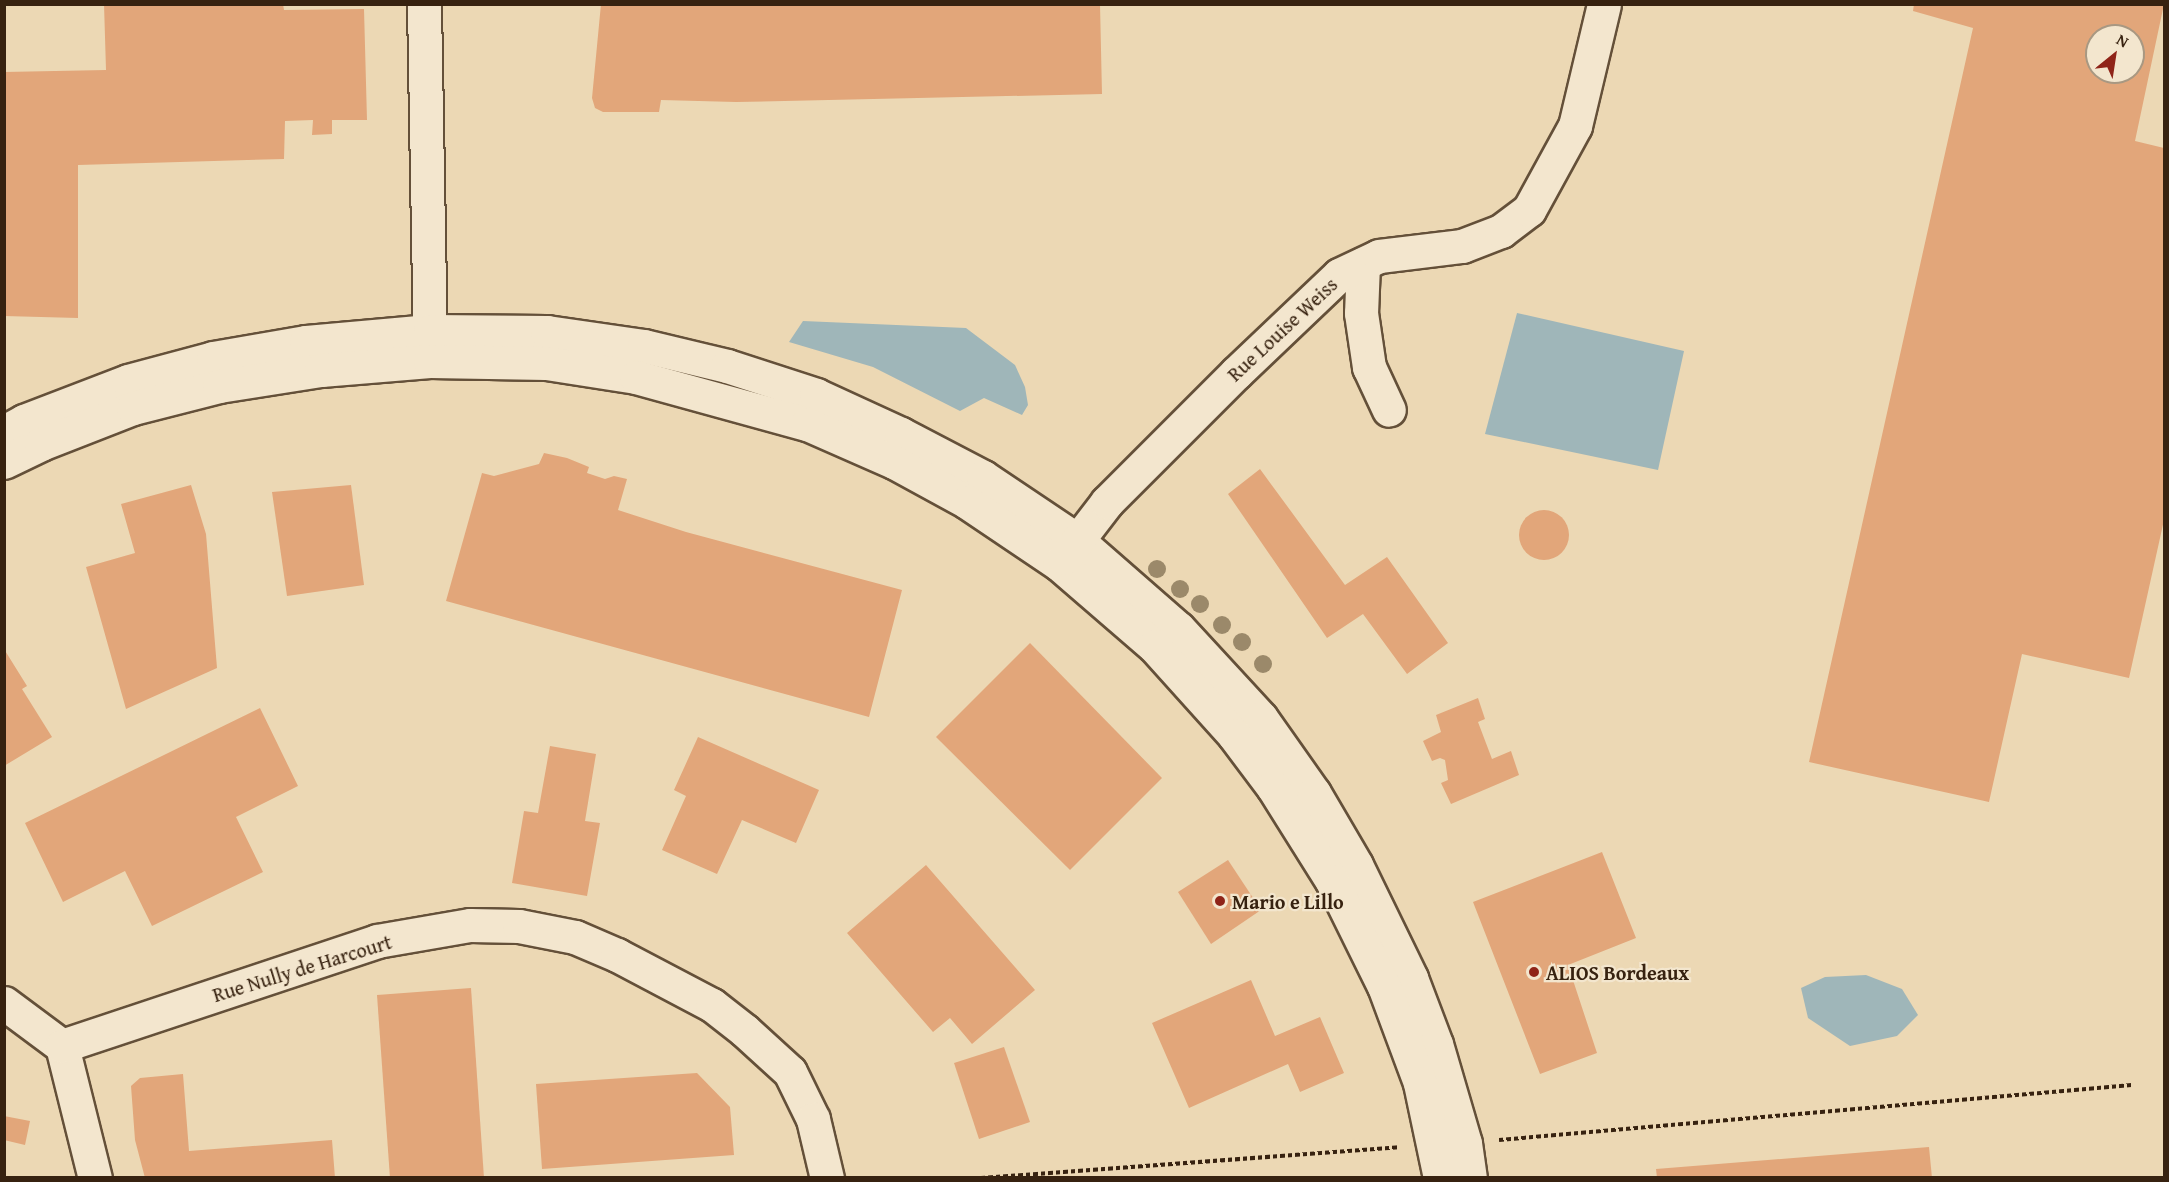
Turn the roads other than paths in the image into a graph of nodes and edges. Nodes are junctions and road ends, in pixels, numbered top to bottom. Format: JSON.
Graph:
{"nodes":[{"id":1,"x":424,"y":4,"type":"edge"},
{"id":2,"x":1604,"y":4,"type":"edge"},
{"id":3,"x":1364,"y":264,"type":"junction"},
{"id":4,"x":430,"y":346,"type":"junction"},
{"id":5,"x":1389,"y":410,"type":"dead end"},
{"id":6,"x":4,"y":432,"type":"edge"},
{"id":7,"x":4,"y":462,"type":"edge"},
{"id":8,"x":1068,"y":552,"type":"junction"},
{"id":9,"x":4,"y":1003,"type":"edge"},
{"id":10,"x":62,"y":1046,"type":"junction"},
{"id":11,"x":1450,"y":1144,"type":"junction"},
{"id":12,"x":95,"y":1178,"type":"edge"},
{"id":13,"x":827,"y":1178,"type":"edge"},
{"id":14,"x":1440,"y":1178,"type":"edge"},
{"id":15,"x":1470,"y":1178,"type":"edge"}],
"edges":[{"from":1,"to":4,"type":"street"},
{"from":2,"to":3,"type":"street","name":"Rue Louise Weiss"},
{"from":3,"to":5,"type":"street"},
{"from":3,"to":8,"type":"street","name":"Rue Louise Weiss"},
{"from":4,"to":6,"type":"street"},
{"from":4,"to":7,"type":"street"},
{"from":4,"to":8,"type":"street"},
{"from":8,"to":11,"type":"street"},
{"from":9,"to":10,"type":"street"},
{"from":10,"to":12,"type":"street"},
{"from":10,"to":13,"type":"street","name":"Rue Nully de Harcourt"},
{"from":11,"to":14,"type":"street"},
{"from":11,"to":15,"type":"street"}]}
